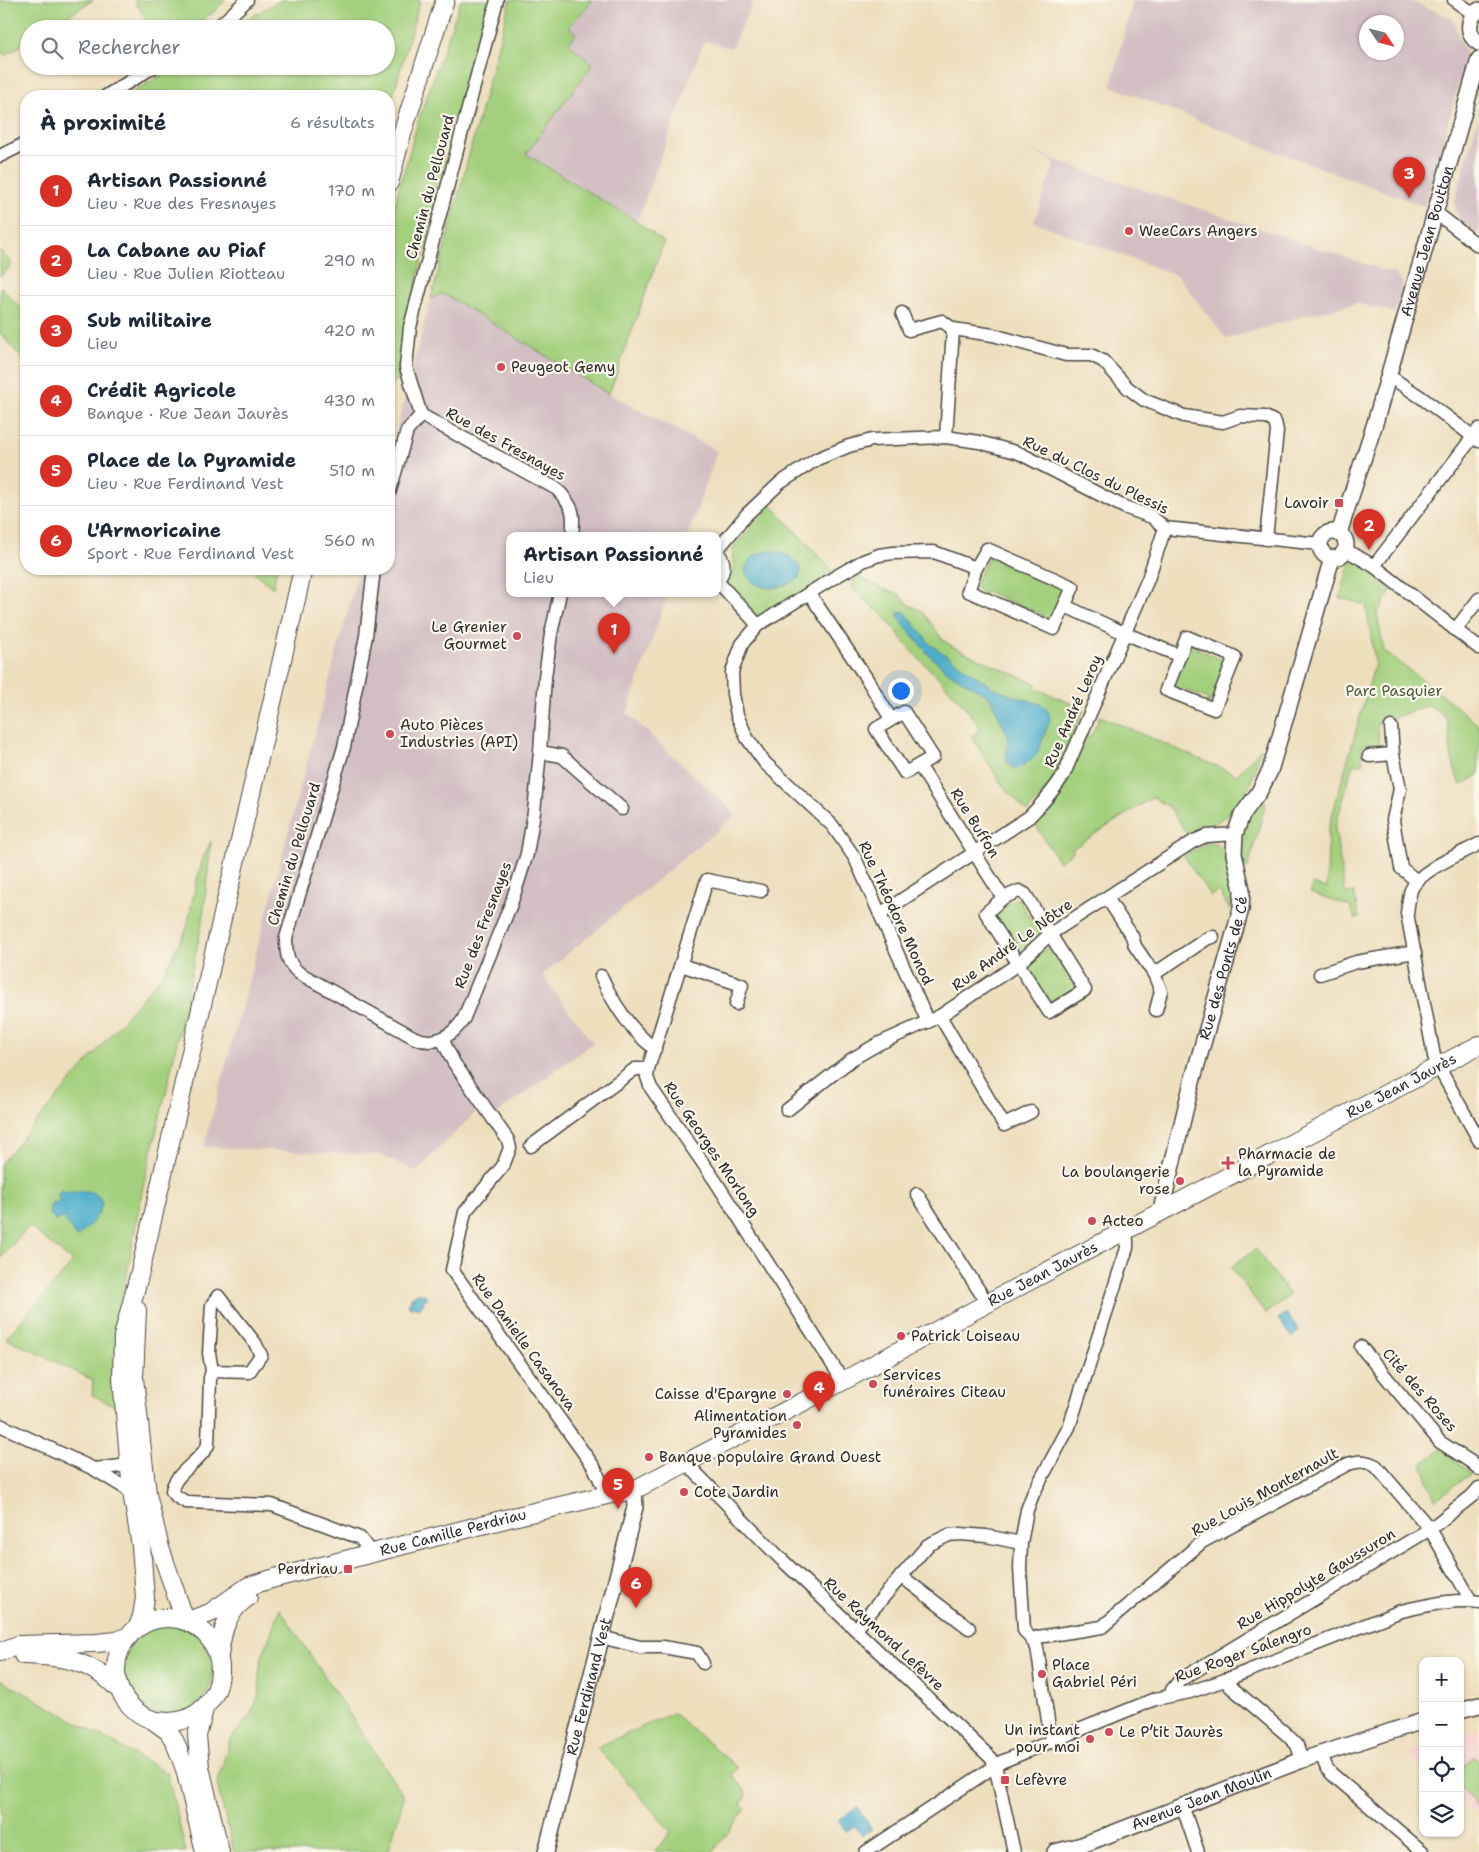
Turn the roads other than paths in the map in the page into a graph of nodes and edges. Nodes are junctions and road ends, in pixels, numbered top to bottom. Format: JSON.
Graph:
{"nodes":[{"id":1,"x":247,"y":0,"type":"edge"},
{"id":2,"x":445,"y":0,"type":"edge"},
{"id":3,"x":497,"y":0,"type":"edge"},
{"id":4,"x":1454,"y":0,"type":"edge"},
{"id":5,"x":1476,"y":12,"type":"edge"},
{"id":6,"x":226,"y":20,"type":"edge"},
{"id":7,"x":1479,"y":43,"type":"edge"},
{"id":8,"x":1479,"y":59,"type":"edge"},
{"id":9,"x":140,"y":75,"type":"edge"},
{"id":10,"x":116,"y":90,"type":"edge"},
{"id":11,"x":20,"y":146,"type":"edge"},
{"id":12,"x":0,"y":156,"type":"edge"},
{"id":13,"x":395,"y":160,"type":"edge"},
{"id":14,"x":1435,"y":212,"type":"junction"},
{"id":15,"x":1479,"y":246,"type":"edge"},
{"id":16,"x":902,"y":313,"type":"dead end"},
{"id":17,"x":953,"y":329,"type":"junction"},
{"id":18,"x":1389,"y":376,"type":"junction"},
{"id":19,"x":421,"y":415,"type":"junction"},
{"id":20,"x":1477,"y":436,"type":"edge"},
{"id":21,"x":946,"y":437,"type":"junction"},
{"id":22,"x":395,"y":473,"type":"edge"},
{"id":23,"x":1165,"y":528,"type":"junction"},
{"id":24,"x":572,"y":532,"type":"edge"},
{"id":25,"x":1339,"y":533,"type":"junction"},
{"id":26,"x":1266,"y":540,"type":"junction"},
{"id":27,"x":1320,"y":544,"type":"junction"},
{"id":28,"x":721,"y":547,"type":"edge"},
{"id":29,"x":1346,"y":550,"type":"junction"},
{"id":30,"x":721,"y":558,"type":"edge"},
{"id":31,"x":1332,"y":558,"type":"junction"},
{"id":32,"x":1374,"y":566,"type":"junction"},
{"id":33,"x":976,"y":568,"type":"junction"},
{"id":34,"x":302,"y":575,"type":"edge"},
{"id":35,"x":373,"y":575,"type":"edge"},
{"id":36,"x":721,"y":576,"type":"edge"},
{"id":37,"x":721,"y":585,"type":"edge"},
{"id":38,"x":809,"y":593,"type":"junction"},
{"id":39,"x":559,"y":597,"type":"edge"},
{"id":40,"x":1479,"y":599,"type":"edge"},
{"id":41,"x":1065,"y":606,"type":"junction"},
{"id":42,"x":758,"y":625,"type":"junction"},
{"id":43,"x":1455,"y":630,"type":"junction"},
{"id":44,"x":1124,"y":633,"type":"junction"},
{"id":45,"x":1479,"y":648,"type":"edge"},
{"id":46,"x":1180,"y":656,"type":"junction"},
{"id":47,"x":891,"y":719,"type":"junction"},
{"id":48,"x":1391,"y":727,"type":"dead end"},
{"id":49,"x":540,"y":752,"type":"junction"},
{"id":50,"x":1393,"y":754,"type":"junction"},
{"id":51,"x":1369,"y":756,"type":"dead end"},
{"id":52,"x":919,"y":765,"type":"junction"},
{"id":53,"x":622,"y":810,"type":"dead end"},
{"id":54,"x":1234,"y":834,"type":"junction"},
{"id":55,"x":1479,"y":844,"type":"edge"},
{"id":56,"x":974,"y":852,"type":"junction"},
{"id":57,"x":1417,"y":881,"type":"junction"},
{"id":58,"x":761,"y":891,"type":"dead end"},
{"id":59,"x":1003,"y":898,"type":"junction"},
{"id":60,"x":1107,"y":898,"type":"junction"},
{"id":61,"x":880,"y":914,"type":"junction"},
{"id":62,"x":1050,"y":934,"type":"junction"},
{"id":63,"x":1213,"y":937,"type":"dead end"},
{"id":64,"x":1415,"y":952,"type":"junction"},
{"id":65,"x":1018,"y":964,"type":"junction"},
{"id":66,"x":681,"y":965,"type":"junction"},
{"id":67,"x":1154,"y":974,"type":"junction"},
{"id":68,"x":1320,"y":974,"type":"dead end"},
{"id":69,"x":601,"y":976,"type":"dead end"},
{"id":70,"x":736,"y":1004,"type":"dead end"},
{"id":71,"x":1156,"y":1010,"type":"dead end"},
{"id":72,"x":940,"y":1016,"type":"junction"},
{"id":73,"x":928,"y":1022,"type":"junction"},
{"id":74,"x":442,"y":1039,"type":"junction"},
{"id":75,"x":1479,"y":1045,"type":"edge"},
{"id":76,"x":655,"y":1049,"type":"junction"},
{"id":77,"x":1438,"y":1066,"type":"junction"},
{"id":78,"x":648,"y":1069,"type":"junction"},
{"id":79,"x":787,"y":1110,"type":"dead end"},
{"id":80,"x":1030,"y":1112,"type":"dead end"},
{"id":81,"x":1479,"y":1140,"type":"edge"},
{"id":82,"x":531,"y":1146,"type":"dead end"},
{"id":83,"x":917,"y":1194,"type":"dead end"},
{"id":84,"x":1163,"y":1211,"type":"junction"},
{"id":85,"x":1124,"y":1231,"type":"junction"},
{"id":86,"x":137,"y":1288,"type":"junction"},
{"id":87,"x":988,"y":1303,"type":"junction"},
{"id":88,"x":1361,"y":1347,"type":"dead end"},
{"id":89,"x":212,"y":1370,"type":"junction"},
{"id":90,"x":843,"y":1381,"type":"junction"},
{"id":91,"x":0,"y":1425,"type":"edge"},
{"id":92,"x":688,"y":1463,"type":"junction"},
{"id":93,"x":130,"y":1465,"type":"junction"},
{"id":94,"x":94,"y":1468,"type":"junction"},
{"id":95,"x":1479,"y":1469,"type":"edge"},
{"id":96,"x":1479,"y":1488,"type":"edge"},
{"id":97,"x":634,"y":1490,"type":"junction"},
{"id":98,"x":139,"y":1493,"type":"junction"},
{"id":99,"x":607,"y":1495,"type":"junction"},
{"id":100,"x":1430,"y":1529,"type":"junction"},
{"id":101,"x":1021,"y":1543,"type":"junction"},
{"id":102,"x":372,"y":1554,"type":"junction"},
{"id":103,"x":901,"y":1576,"type":"junction"},
{"id":104,"x":275,"y":1578,"type":"junction"},
{"id":105,"x":1474,"y":1601,"type":"edge"},
{"id":106,"x":186,"y":1621,"type":"junction"},
{"id":107,"x":969,"y":1628,"type":"dead end"},
{"id":108,"x":856,"y":1629,"type":"junction"},
{"id":109,"x":133,"y":1631,"type":"junction"},
{"id":110,"x":601,"y":1637,"type":"junction"},
{"id":111,"x":1033,"y":1641,"type":"junction"},
{"id":112,"x":0,"y":1653,"type":"edge"},
{"id":113,"x":219,"y":1656,"type":"junction"},
{"id":114,"x":702,"y":1664,"type":"dead end"},
{"id":115,"x":1225,"y":1680,"type":"junction"},
{"id":116,"x":118,"y":1689,"type":"junction"},
{"id":117,"x":1172,"y":1696,"type":"junction"},
{"id":118,"x":1479,"y":1705,"type":"edge"},
{"id":119,"x":204,"y":1709,"type":"junction"},
{"id":120,"x":1464,"y":1709,"type":"edge"},
{"id":121,"x":154,"y":1721,"type":"junction"},
{"id":122,"x":1419,"y":1722,"type":"edge"},
{"id":123,"x":1051,"y":1741,"type":"junction"},
{"id":124,"x":1321,"y":1754,"type":"junction"},
{"id":125,"x":1302,"y":1760,"type":"junction"},
{"id":126,"x":994,"y":1766,"type":"junction"},
{"id":127,"x":1182,"y":1805,"type":"junction"},
{"id":128,"x":1077,"y":1848,"type":"edge"},
{"id":129,"x":205,"y":1852,"type":"edge"},
{"id":130,"x":220,"y":1852,"type":"edge"},
{"id":131,"x":546,"y":1852,"type":"edge"},
{"id":132,"x":866,"y":1852,"type":"edge"},
{"id":133,"x":1014,"y":1852,"type":"edge"},
{"id":134,"x":1055,"y":1852,"type":"edge"},
{"id":135,"x":1198,"y":1852,"type":"edge"},
{"id":136,"x":1423,"y":1852,"type":"edge"}],
"edges":[{"from":1,"to":6,"type":"street"},
{"from":2,"to":13,"type":"main road"},
{"from":3,"to":19,"type":"street","name":"Chemin du Pellouard"},
{"from":4,"to":5,"type":"street"},
{"from":5,"to":7,"type":"street"},
{"from":8,"to":14,"type":"street","name":"Avenue Jean Boutton"},
{"from":9,"to":10,"type":"street"},
{"from":11,"to":12,"type":"street"},
{"from":14,"to":15,"type":"street"},
{"from":14,"to":18,"type":"street","name":"Avenue Jean Boutton"},
{"from":16,"to":17,"type":"street"},
{"from":17,"to":21,"type":"street"},
{"from":17,"to":26,"type":"street"},
{"from":18,"to":20,"type":"street"},
{"from":18,"to":25,"type":"street","name":"Avenue Jean Boutton"},
{"from":19,"to":22,"type":"street"},
{"from":19,"to":24,"type":"street","name":"Rue des Fresnayes"},
{"from":20,"to":32,"type":"street"},
{"from":21,"to":23,"type":"street","name":"Rue du Clos du Plessis"},
{"from":21,"to":28,"type":"street","name":"Rue du Clos du Plessis"},
{"from":23,"to":26,"type":"street","name":"Rue du Clos du Plessis"},
{"from":23,"to":44,"type":"street","name":"Rue André Leroy"},
{"from":25,"to":27,"type":"street"},
{"from":25,"to":29,"type":"street"},
{"from":26,"to":27,"type":"street","name":"Rue du Clos du Plessis"},
{"from":27,"to":31,"type":"street"},
{"from":29,"to":31,"type":"street"},
{"from":29,"to":32,"type":"street"},
{"from":30,"to":36,"type":"street"},
{"from":31,"to":54,"type":"street","name":"Rue des Ponts de Cé"},
{"from":32,"to":43,"type":"street"},
{"from":33,"to":38,"type":"street","name":"Rue Théodore Monod"},
{"from":33,"to":41,"type":"street"},
{"from":33,"to":41,"type":"street"},
{"from":34,"to":86,"type":"main road"},
{"from":35,"to":74,"type":"street","name":"Chemin du Pellouard"},
{"from":37,"to":42,"type":"street"},
{"from":38,"to":42,"type":"street","name":"Rue Théodore Monod"},
{"from":38,"to":47,"type":"street"},
{"from":39,"to":49,"type":"street","name":"Rue des Fresnayes"},
{"from":40,"to":43,"type":"street"},
{"from":41,"to":44,"type":"street"},
{"from":42,"to":61,"type":"street","name":"Rue Théodore Monod"},
{"from":43,"to":45,"type":"street"},
{"from":44,"to":46,"type":"street"},
{"from":44,"to":56,"type":"street","name":"Rue André Leroy"},
{"from":46,"to":46,"type":"street"},
{"from":47,"to":52,"type":"street"},
{"from":47,"to":52,"type":"street"},
{"from":48,"to":50,"type":"street"},
{"from":49,"to":53,"type":"street"},
{"from":49,"to":74,"type":"street","name":"Rue des Fresnayes"},
{"from":50,"to":51,"type":"street"},
{"from":50,"to":57,"type":"street"},
{"from":52,"to":56,"type":"street","name":"Rue Buffon"},
{"from":54,"to":60,"type":"street","name":"Rue André Le Nôtre"},
{"from":54,"to":84,"type":"street","name":"Rue des Ponts de Cé"},
{"from":55,"to":57,"type":"street"},
{"from":56,"to":59,"type":"street","name":"Rue Buffon"},
{"from":56,"to":61,"type":"street","name":"Rue André Leroy"},
{"from":57,"to":64,"type":"street"},
{"from":58,"to":66,"type":"street","name":"Rue Georges Morlong"},
{"from":59,"to":62,"type":"street"},
{"from":59,"to":65,"type":"street"},
{"from":60,"to":62,"type":"street","name":"Rue André Le Nôtre"},
{"from":60,"to":67,"type":"street"},
{"from":61,"to":73,"type":"street","name":"Rue Théodore Monod"},
{"from":62,"to":65,"type":"street","name":"Rue André Le Nôtre"},
{"from":62,"to":65,"type":"street"},
{"from":63,"to":67,"type":"street"},
{"from":64,"to":68,"type":"street"},
{"from":64,"to":77,"type":"street"},
{"from":65,"to":72,"type":"street","name":"Rue André Le Nôtre"},
{"from":66,"to":70,"type":"street"},
{"from":66,"to":76,"type":"street","name":"Rue Georges Morlong"},
{"from":67,"to":71,"type":"street"},
{"from":69,"to":76,"type":"street"},
{"from":72,"to":73,"type":"street","name":"Rue André Le Nôtre"},
{"from":72,"to":80,"type":"street"},
{"from":73,"to":79,"type":"street","name":"Rue André Le Nôtre"},
{"from":74,"to":99,"type":"street","name":"Rue Danielle Casanova"},
{"from":75,"to":77,"type":"main road","name":"Rue Jean Jaurès"},
{"from":76,"to":78,"type":"street","name":"Rue Georges Morlong"},
{"from":77,"to":81,"type":"street"},
{"from":77,"to":84,"type":"main road","name":"Rue Jean Jaurès"},
{"from":78,"to":82,"type":"street"},
{"from":78,"to":90,"type":"street","name":"Rue Georges Morlong"},
{"from":83,"to":87,"type":"street"},
{"from":84,"to":85,"type":"main road","name":"Rue Jean Jaurès"},
{"from":85,"to":87,"type":"main road","name":"Rue Jean Jaurès"},
{"from":85,"to":101,"type":"street"},
{"from":86,"to":93,"type":"main road"},
{"from":86,"to":98,"type":"main road"},
{"from":87,"to":90,"type":"main road","name":"Rue Jean Jaurès"},
{"from":88,"to":95,"type":"street","name":"Cité des Roses"},
{"from":89,"to":89,"type":"street"},
{"from":89,"to":102,"type":"street"},
{"from":90,"to":92,"type":"main road","name":"Rue Jean Jaurès"},
{"from":91,"to":94,"type":"street"},
{"from":92,"to":97,"type":"main road","name":"Rue Jean Jaurès"},
{"from":92,"to":108,"type":"street","name":"Rue Raymond Lefèvre"},
{"from":93,"to":94,"type":"street"},
{"from":93,"to":98,"type":"main road"},
{"from":94,"to":98,"type":"street"},
{"from":96,"to":100,"type":"street","name":"Rue Hippolyte Gaussuron"},
{"from":97,"to":99,"type":"main road","name":"Rue Camille Perdriau"},
{"from":97,"to":110,"type":"street","name":"Rue Ferdinand Vest"},
{"from":98,"to":106,"type":"main road"},
{"from":98,"to":109,"type":"main road"},
{"from":99,"to":102,"type":"main road","name":"Rue Camille Perdriau"},
{"from":100,"to":105,"type":"street","name":"Rue Louis Monternault"},
{"from":100,"to":111,"type":"street","name":"Rue Louis Monternault"},
{"from":100,"to":117,"type":"street","name":"Rue Hippolyte Gaussuron"},
{"from":101,"to":103,"type":"street"},
{"from":101,"to":111,"type":"street"},
{"from":102,"to":104,"type":"main road","name":"Rue Camille Perdriau"},
{"from":103,"to":107,"type":"street"},
{"from":103,"to":108,"type":"street"},
{"from":104,"to":106,"type":"main road","name":"Rue Camille Perdriau"},
{"from":104,"to":113,"type":"main road","name":"Rue Camille Perdriau"},
{"from":105,"to":115,"type":"street","name":"Rue Roger Salengro"},
{"from":106,"to":109,"type":"main road"},
{"from":106,"to":113,"type":"main road"},
{"from":108,"to":126,"type":"street","name":"Rue Raymond Lefèvre"},
{"from":109,"to":112,"type":"main road"},
{"from":109,"to":116,"type":"main road"},
{"from":110,"to":114,"type":"street"},
{"from":110,"to":131,"type":"street","name":"Rue Ferdinand Vest"},
{"from":111,"to":123,"type":"street"},
{"from":112,"to":116,"type":"main road"},
{"from":113,"to":119,"type":"main road"},
{"from":115,"to":117,"type":"street","name":"Rue Roger Salengro"},
{"from":115,"to":125,"type":"street"},
{"from":116,"to":121,"type":"main road"},
{"from":117,"to":123,"type":"street","name":"Rue Roger Salengro"},
{"from":118,"to":120,"type":"street"},
{"from":119,"to":121,"type":"main road"},
{"from":119,"to":130,"type":"main road"},
{"from":121,"to":129,"type":"main road"},
{"from":122,"to":124,"type":"street","name":"Avenue Jean Moulin"},
{"from":123,"to":126,"type":"street","name":"Rue Roger Salengro"},
{"from":124,"to":125,"type":"street","name":"Avenue Jean Moulin"},
{"from":124,"to":136,"type":"street"},
{"from":125,"to":127,"type":"street","name":"Avenue Jean Moulin"},
{"from":126,"to":132,"type":"street","name":"Rue Roger Salengro"},
{"from":126,"to":133,"type":"street","name":"Rue Raymond Lefèvre"},
{"from":127,"to":128,"type":"street","name":"Avenue Jean Moulin"},
{"from":127,"to":135,"type":"street"},
{"from":128,"to":134,"type":"street","name":"Avenue Jean Moulin"}]}
